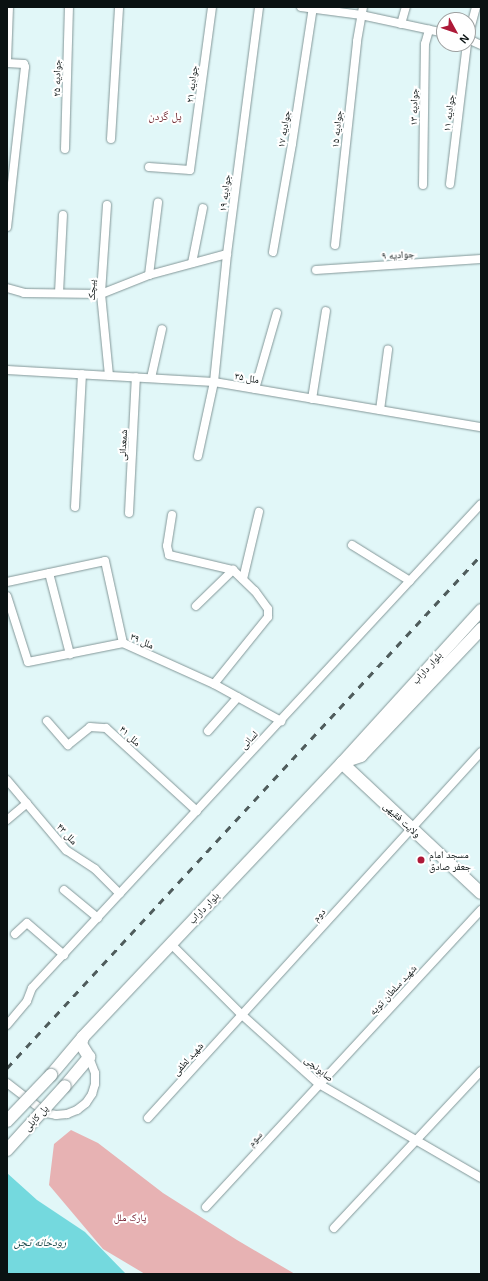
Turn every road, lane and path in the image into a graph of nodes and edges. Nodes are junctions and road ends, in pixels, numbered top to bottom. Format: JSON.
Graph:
{"nodes":[{"id":1,"x":9,"y":7,"type":"edge"},
{"id":2,"x":69,"y":7,"type":"edge"},
{"id":3,"x":119,"y":7,"type":"edge"},
{"id":4,"x":212,"y":7,"type":"edge"},
{"id":5,"x":259,"y":7,"type":"edge"},
{"id":6,"x":301,"y":7,"type":"edge"},
{"id":7,"x":406,"y":7,"type":"edge"},
{"id":8,"x":313,"y":8,"type":"edge"},
{"id":9,"x":362,"y":11,"type":"edge"},
{"id":10,"x":401,"y":24,"type":"junction"},
{"id":11,"x":429,"y":30,"type":"junction"},
{"id":12,"x":436,"y":31,"type":"edge"},
{"id":13,"x":466,"y":52,"type":"edge"},
{"id":14,"x":7,"y":62,"type":"edge"},
{"id":15,"x":111,"y":139,"type":"dead end"},
{"id":16,"x":65,"y":149,"type":"dead end"},
{"id":17,"x":148,"y":167,"type":"dead end"},
{"id":18,"x":450,"y":184,"type":"dead end"},
{"id":19,"x":423,"y":185,"type":"dead end"},
{"id":20,"x":158,"y":203,"type":"dead end"},
{"id":21,"x":107,"y":205,"type":"dead end"},
{"id":22,"x":203,"y":208,"type":"dead end"},
{"id":23,"x":63,"y":214,"type":"dead end"},
{"id":24,"x":7,"y":227,"type":"edge"},
{"id":25,"x":335,"y":245,"type":"dead end"},
{"id":26,"x":273,"y":252,"type":"dead end"},
{"id":27,"x":228,"y":254,"type":"junction"},
{"id":28,"x":481,"y":260,"type":"edge"},
{"id":29,"x":192,"y":263,"type":"junction"},
{"id":30,"x":316,"y":270,"type":"dead end"},
{"id":31,"x":149,"y":275,"type":"junction"},
{"id":32,"x":7,"y":288,"type":"edge"},
{"id":33,"x":59,"y":293,"type":"junction"},
{"id":34,"x":101,"y":294,"type":"junction"},
{"id":35,"x":326,"y":311,"type":"dead end"},
{"id":36,"x":277,"y":313,"type":"dead end"},
{"id":37,"x":162,"y":329,"type":"dead end"},
{"id":38,"x":388,"y":350,"type":"dead end"},
{"id":39,"x":7,"y":370,"type":"edge"},
{"id":40,"x":82,"y":374,"type":"junction"},
{"id":41,"x":109,"y":376,"type":"junction"},
{"id":42,"x":136,"y":377,"type":"junction"},
{"id":43,"x":151,"y":378,"type":"junction"},
{"id":44,"x":214,"y":382,"type":"junction"},
{"id":45,"x":255,"y":389,"type":"junction"},
{"id":46,"x":312,"y":399,"type":"junction"},
{"id":47,"x":380,"y":410,"type":"junction"},
{"id":48,"x":481,"y":427,"type":"edge"},
{"id":49,"x":198,"y":456,"type":"dead end"},
{"id":50,"x":481,"y":504,"type":"edge"},
{"id":51,"x":75,"y":507,"type":"dead end"},
{"id":52,"x":259,"y":512,"type":"dead end"},
{"id":53,"x":129,"y":513,"type":"dead end"},
{"id":54,"x":172,"y":515,"type":"dead end"},
{"id":55,"x":352,"y":545,"type":"dead end"},
{"id":56,"x":233,"y":570,"type":"junction"},
{"id":57,"x":49,"y":573,"type":"junction"},
{"id":58,"x":243,"y":579,"type":"junction"},
{"id":59,"x":410,"y":581,"type":"junction"},
{"id":60,"x":7,"y":582,"type":"edge"},
{"id":61,"x":7,"y":596,"type":"edge"},
{"id":62,"x":196,"y":606,"type":"dead end"},
{"id":63,"x":481,"y":610,"type":"edge"},
{"id":64,"x":481,"y":629,"type":"edge"},
{"id":65,"x":123,"y":643,"type":"junction"},
{"id":66,"x":70,"y":654,"type":"junction"},
{"id":67,"x":214,"y":684,"type":"junction"},
{"id":68,"x":238,"y":697,"type":"junction"},
{"id":69,"x":47,"y":721,"type":"dead end"},
{"id":70,"x":281,"y":721,"type":"junction"},
{"id":71,"x":208,"y":731,"type":"dead end"},
{"id":72,"x":481,"y":752,"type":"edge"},
{"id":73,"x":342,"y":763,"type":"junction"},
{"id":74,"x":7,"y":780,"type":"edge"},
{"id":75,"x":27,"y":803,"type":"junction"},
{"id":76,"x":197,"y":811,"type":"junction"},
{"id":77,"x":7,"y":820,"type":"edge"},
{"id":78,"x":411,"y":829,"type":"junction"},
{"id":79,"x":64,"y":890,"type":"dead end"},
{"id":80,"x":481,"y":893,"type":"edge"},
{"id":81,"x":120,"y":894,"type":"junction"},
{"id":82,"x":481,"y":910,"type":"edge"},
{"id":83,"x":98,"y":918,"type":"junction"},
{"id":84,"x":15,"y":934,"type":"dead end"},
{"id":85,"x":170,"y":943,"type":"junction"},
{"id":86,"x":64,"y":955,"type":"junction"},
{"id":87,"x":242,"y":1015,"type":"junction"},
{"id":88,"x":7,"y":1025,"type":"edge"},
{"id":89,"x":83,"y":1037,"type":"junction"},
{"id":90,"x":89,"y":1057,"type":"junction"},
{"id":91,"x":481,"y":1071,"type":"edge"},
{"id":92,"x":7,"y":1083,"type":"edge"},
{"id":93,"x":319,"y":1084,"type":"junction"},
{"id":94,"x":148,"y":1118,"type":"dead end"},
{"id":95,"x":7,"y":1121,"type":"edge"},
{"id":96,"x":416,"y":1140,"type":"junction"},
{"id":97,"x":7,"y":1150,"type":"edge"},
{"id":98,"x":481,"y":1178,"type":"edge"},
{"id":99,"x":206,"y":1207,"type":"dead end"},
{"id":100,"x":334,"y":1228,"type":"dead end"}],
"edges":[{"from":1,"to":14,"type":"street"},
{"from":2,"to":16,"type":"street","name":"جوادیه ۲۵"},
{"from":3,"to":15,"type":"street"},
{"from":4,"to":17,"type":"street","name":"جوادیه ۲۱"},
{"from":5,"to":27,"type":"street","name":"جوادیه ۱۹"},
{"from":6,"to":8,"type":"street"},
{"from":7,"to":10,"type":"street"},
{"from":8,"to":9,"type":"street"},
{"from":8,"to":26,"type":"street","name":"جوادیه ۱۷"},
{"from":9,"to":10,"type":"street"},
{"from":9,"to":25,"type":"street","name":"جوادیه ۱۵"},
{"from":10,"to":11,"type":"street"},
{"from":11,"to":12,"type":"street"},
{"from":11,"to":19,"type":"street","name":"جوادیه ۱۳"},
{"from":13,"to":18,"type":"street","name":"جوادیه ۱۱"},
{"from":14,"to":24,"type":"street"},
{"from":20,"to":31,"type":"street"},
{"from":21,"to":34,"type":"street","name":"پیچک"},
{"from":22,"to":29,"type":"street"},
{"from":23,"to":33,"type":"street"},
{"from":27,"to":29,"type":"street"},
{"from":27,"to":44,"type":"street","name":"جوادیه ۱۹"},
{"from":28,"to":30,"type":"street","name":"جوادیه ۹"},
{"from":29,"to":31,"type":"street"},
{"from":31,"to":34,"type":"street"},
{"from":32,"to":33,"type":"street"},
{"from":33,"to":34,"type":"street"},
{"from":34,"to":41,"type":"street","name":"پیچک"},
{"from":35,"to":46,"type":"street"},
{"from":36,"to":45,"type":"street"},
{"from":37,"to":43,"type":"street"},
{"from":38,"to":47,"type":"street"},
{"from":39,"to":40,"type":"street","name":"ملل ۳۵"},
{"from":40,"to":41,"type":"street","name":"ملل ۳۵"},
{"from":40,"to":51,"type":"street"},
{"from":41,"to":42,"type":"street","name":"ملل ۳۵"},
{"from":42,"to":43,"type":"street","name":"ملل ۳۵"},
{"from":42,"to":53,"type":"street","name":"شمعدانی"},
{"from":43,"to":44,"type":"street","name":"ملل ۳۵"},
{"from":44,"to":45,"type":"street","name":"ملل ۳۵"},
{"from":44,"to":49,"type":"street","name":"جوادیه ۱۹"},
{"from":45,"to":46,"type":"street","name":"ملل ۳۵"},
{"from":46,"to":47,"type":"street","name":"ملل ۳۵"},
{"from":47,"to":48,"type":"street","name":"ملل ۳۵"},
{"from":50,"to":59,"type":"street","name":"لسانی"},
{"from":52,"to":58,"type":"street"},
{"from":54,"to":56,"type":"street"},
{"from":55,"to":59,"type":"street"},
{"from":56,"to":58,"type":"street"},
{"from":56,"to":62,"type":"street"},
{"from":57,"to":60,"type":"street"},
{"from":57,"to":65,"type":"street"},
{"from":57,"to":66,"type":"street"},
{"from":58,"to":67,"type":"street"},
{"from":59,"to":70,"type":"street","name":"لسانی"},
{"from":61,"to":66,"type":"street","name":"ملل ۳۹"},
{"from":63,"to":73,"type":"main road","name":"بلوار داراب"},
{"from":64,"to":73,"type":"main road","name":"بلوار داراب"},
{"from":65,"to":66,"type":"street","name":"ملل ۳۹"},
{"from":65,"to":67,"type":"street","name":"ملل ۳۹"},
{"from":67,"to":68,"type":"street","name":"ملل ۳۹"},
{"from":68,"to":70,"type":"street","name":"ملل ۳۹"},
{"from":68,"to":71,"type":"street"},
{"from":69,"to":76,"type":"street","name":"ملل ۴۱"},
{"from":70,"to":76,"type":"street","name":"لسانی"},
{"from":72,"to":78,"type":"street","name":"دوم"},
{"from":73,"to":78,"type":"main road","name":"ولایت فقیهی"},
{"from":73,"to":85,"type":"main road","name":"بلوار داراب"},
{"from":74,"to":75,"type":"street","name":"ملل ۴۳"},
{"from":75,"to":77,"type":"street"},
{"from":75,"to":81,"type":"street","name":"ملل ۴۳"},
{"from":76,"to":81,"type":"street","name":"لسانی"},
{"from":78,"to":80,"type":"main road","name":"ولایت فقیهی"},
{"from":78,"to":87,"type":"street","name":"دوم"},
{"from":79,"to":83,"type":"street"},
{"from":81,"to":83,"type":"street","name":"لسانی"},
{"from":82,"to":93,"type":"street","name":"شهید سلطان تویه"},
{"from":83,"to":86,"type":"street","name":"لسانی"},
{"from":84,"to":86,"type":"street"},
{"from":85,"to":87,"type":"street","name":"صابونچی"},
{"from":85,"to":89,"type":"main road","name":"بلوار داراب"},
{"from":86,"to":88,"type":"street","name":"لسانی"},
{"from":87,"to":93,"type":"street","name":"صابونچی"},
{"from":87,"to":94,"type":"street","name":"شهید لطفی"},
{"from":89,"to":90,"type":"main road"},
{"from":89,"to":95,"type":"main road","name":"پل کابلی","bridge":true},
{"from":90,"to":92,"type":"street"},
{"from":90,"to":97,"type":"main road","name":"پل کابلی","bridge":true},
{"from":91,"to":96,"type":"street"},
{"from":93,"to":96,"type":"street","name":"صابونچی"},
{"from":93,"to":99,"type":"street","name":"سوم"},
{"from":96,"to":98,"type":"street","name":"صابونچی"},
{"from":96,"to":100,"type":"street"}]}
